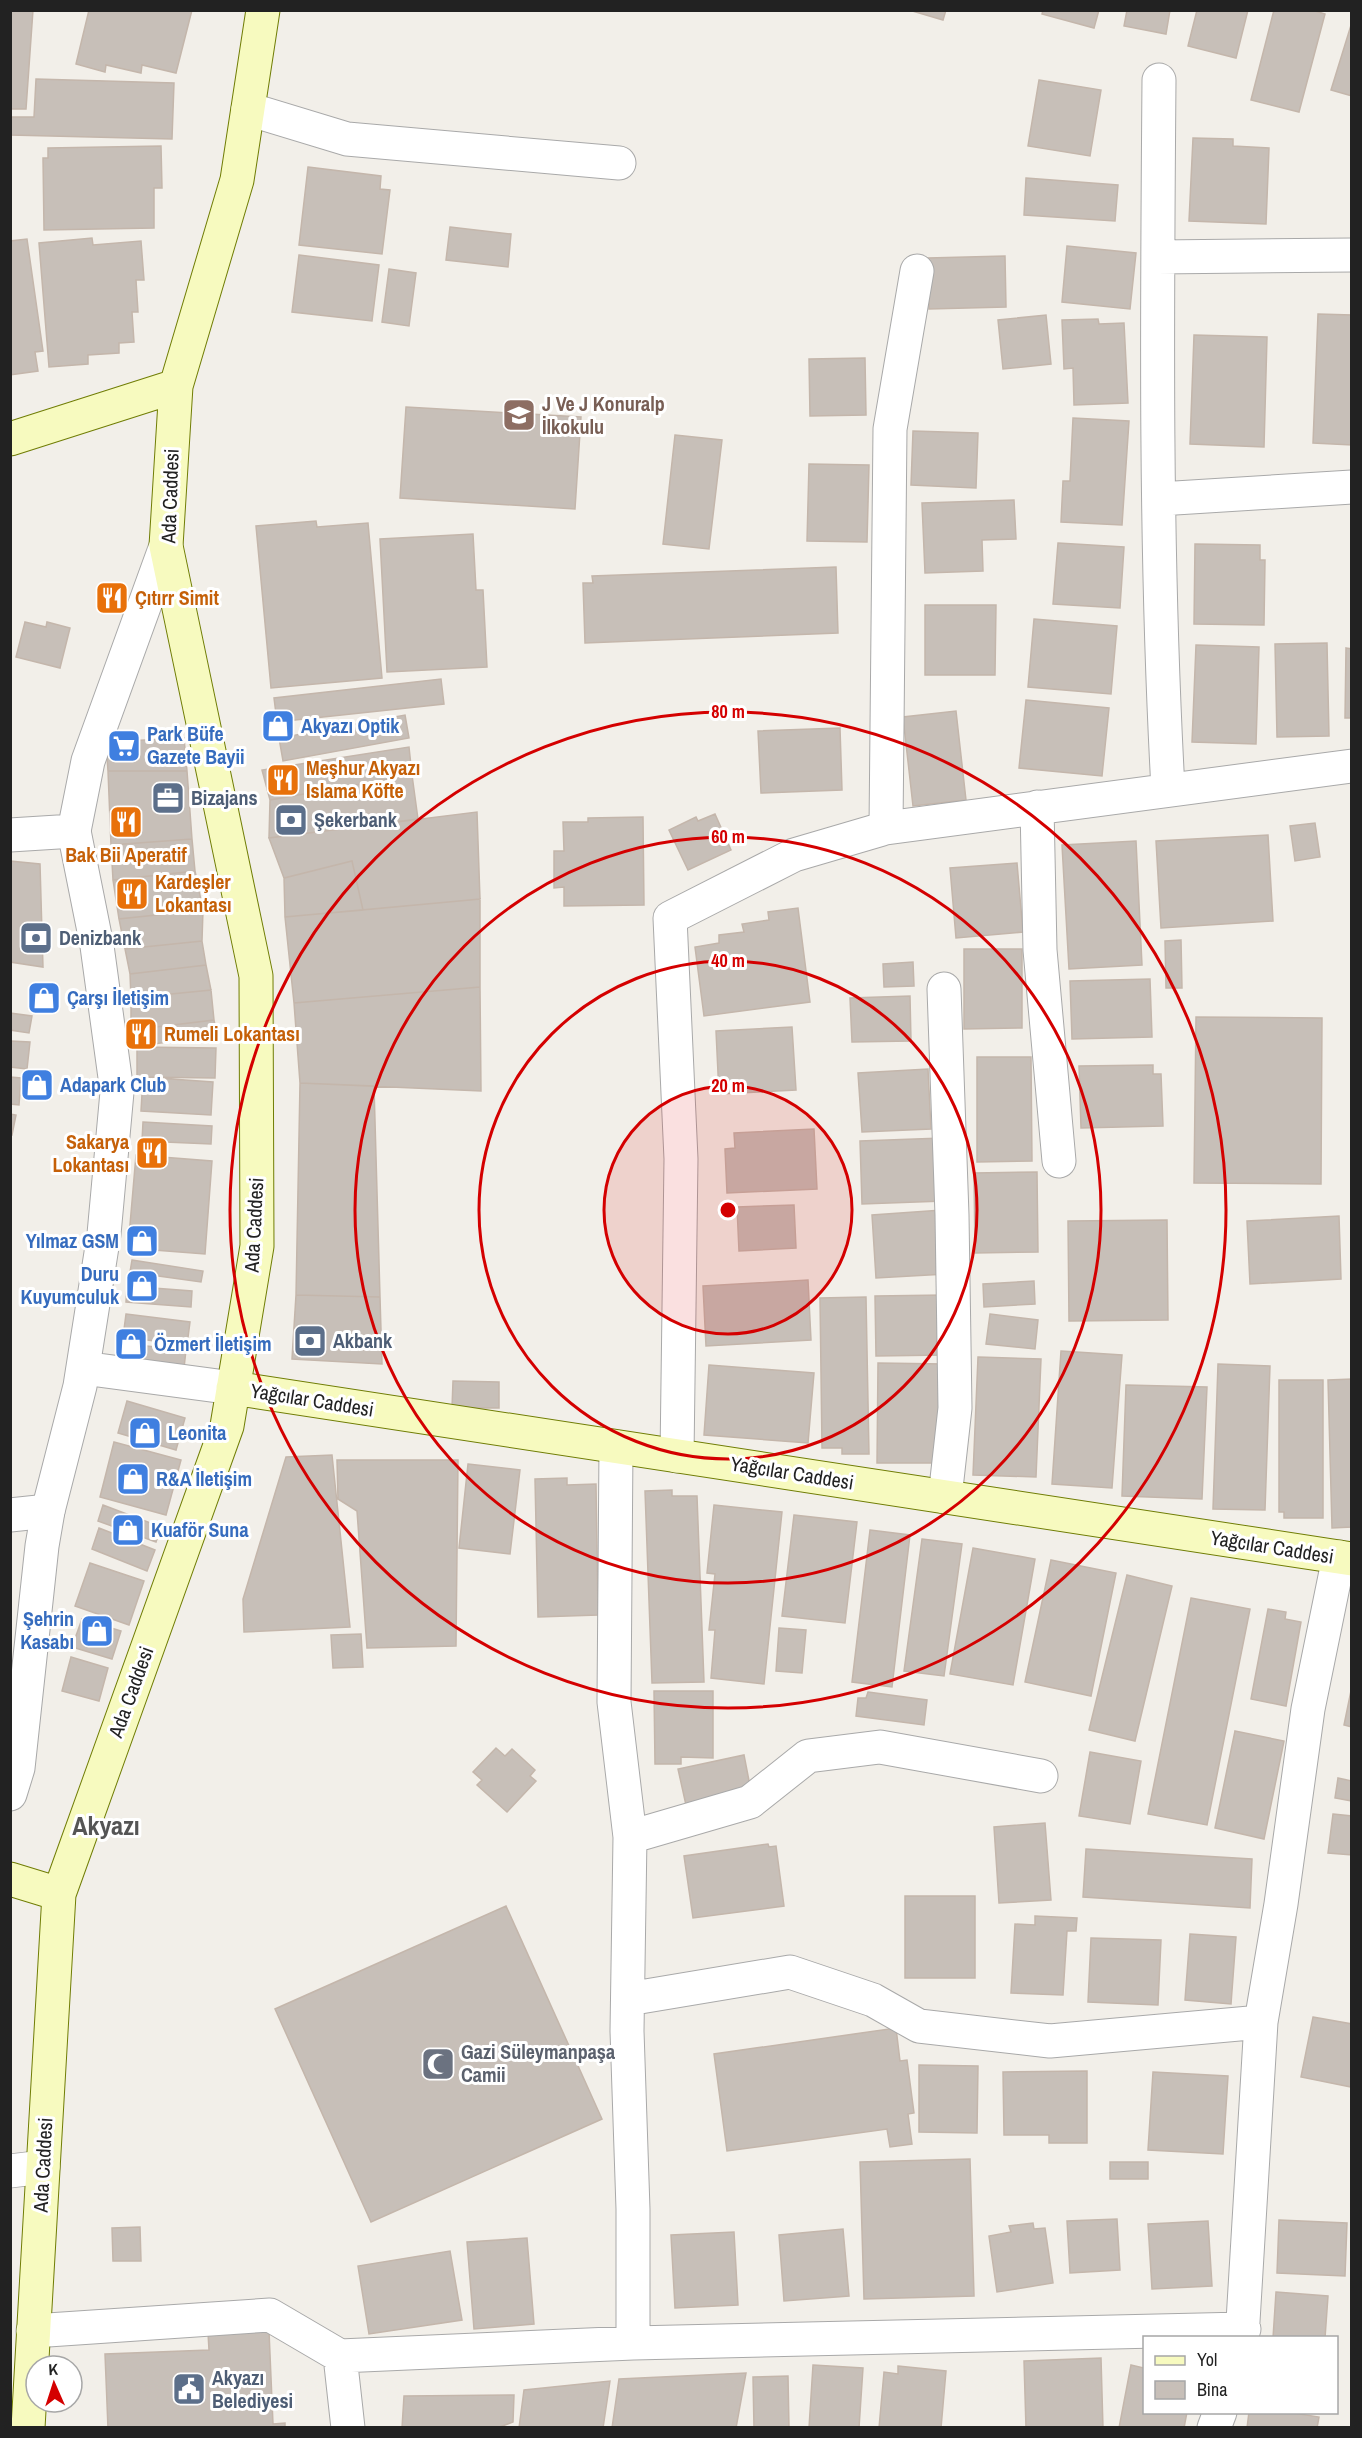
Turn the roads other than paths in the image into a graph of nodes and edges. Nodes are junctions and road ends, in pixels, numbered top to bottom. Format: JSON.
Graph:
{"nodes":[{"id":1,"x":263,"y":10,"type":"edge"},
{"id":2,"x":1159,"y":80,"type":"dead end"},
{"id":3,"x":248,"y":108,"type":"junction"},
{"id":4,"x":619,"y":163,"type":"dead end"},
{"id":5,"x":1352,"y":255,"type":"edge"},
{"id":6,"x":1158,"y":257,"type":"junction"},
{"id":7,"x":917,"y":271,"type":"dead end"},
{"id":8,"x":176,"y":386,"type":"junction"},
{"id":9,"x":10,"y":439,"type":"edge"},
{"id":10,"x":1352,"y":487,"type":"edge"},
{"id":11,"x":1159,"y":499,"type":"junction"},
{"id":12,"x":166,"y":546,"type":"junction"},
{"id":13,"x":1352,"y":766,"type":"edge"},
{"id":14,"x":1168,"y":789,"type":"junction"},
{"id":15,"x":1037,"y":807,"type":"junction"},
{"id":16,"x":886,"y":828,"type":"junction"},
{"id":17,"x":74,"y":831,"type":"junction"},
{"id":18,"x":10,"y":835,"type":"edge"},
{"id":19,"x":944,"y":989,"type":"dead end"},
{"id":20,"x":1059,"y":1161,"type":"dead end"},
{"id":21,"x":82,"y":1368,"type":"junction"},
{"id":22,"x":233,"y":1388,"type":"junction"},
{"id":23,"x":616,"y":1447,"type":"junction"},
{"id":24,"x":677,"y":1456,"type":"junction"},
{"id":25,"x":945,"y":1497,"type":"junction"},
{"id":26,"x":48,"y":1511,"type":"junction"},
{"id":27,"x":10,"y":1515,"type":"edge"},
{"id":28,"x":1345,"y":1558,"type":"edge"},
{"id":29,"x":1041,"y":1776,"type":"dead end"},
{"id":30,"x":10,"y":1794,"type":"edge"},
{"id":31,"x":630,"y":1837,"type":"junction"},
{"id":32,"x":10,"y":1878,"type":"edge"},
{"id":33,"x":58,"y":1894,"type":"junction"},
{"id":34,"x":628,"y":1999,"type":"junction"},
{"id":35,"x":1261,"y":2022,"type":"junction"},
{"id":36,"x":43,"y":2167,"type":"junction"},
{"id":37,"x":10,"y":2171,"type":"edge"},
{"id":38,"x":33,"y":2331,"type":"junction"},
{"id":39,"x":1243,"y":2333,"type":"edge"},
{"id":40,"x":633,"y":2343,"type":"junction"},
{"id":41,"x":340,"y":2356,"type":"junction"},
{"id":42,"x":28,"y":2427,"type":"edge"},
{"id":43,"x":348,"y":2427,"type":"edge"}],
"edges":[{"from":1,"to":3,"type":"main road","name":"Ada Caddesi"},
{"from":2,"to":6,"type":"street"},
{"from":3,"to":4,"type":"street"},
{"from":3,"to":8,"type":"main road","name":"Ada Caddesi"},
{"from":5,"to":6,"type":"street"},
{"from":6,"to":11,"type":"street"},
{"from":7,"to":16,"type":"street"},
{"from":8,"to":9,"type":"main road"},
{"from":8,"to":12,"type":"main road","name":"Ada Caddesi"},
{"from":10,"to":11,"type":"street"},
{"from":11,"to":14,"type":"street"},
{"from":12,"to":17,"type":"street"},
{"from":12,"to":22,"type":"main road","name":"Ada Caddesi"},
{"from":13,"to":14,"type":"street"},
{"from":14,"to":15,"type":"street"},
{"from":15,"to":16,"type":"street"},
{"from":15,"to":20,"type":"street"},
{"from":16,"to":24,"type":"street"},
{"from":17,"to":18,"type":"street"},
{"from":17,"to":21,"type":"street"},
{"from":19,"to":25,"type":"street"},
{"from":21,"to":22,"type":"street"},
{"from":21,"to":26,"type":"street"},
{"from":22,"to":23,"type":"main road","name":"Yağcılar Caddesi"},
{"from":22,"to":33,"type":"main road","name":"Ada Caddesi"},
{"from":23,"to":24,"type":"main road","name":"Yağcılar Caddesi"},
{"from":23,"to":31,"type":"street"},
{"from":24,"to":25,"type":"main road","name":"Yağcılar Caddesi"},
{"from":25,"to":28,"type":"main road","name":"Yağcılar Caddesi"},
{"from":26,"to":27,"type":"street"},
{"from":26,"to":30,"type":"street"},
{"from":28,"to":35,"type":"street"},
{"from":29,"to":31,"type":"street"},
{"from":31,"to":34,"type":"street"},
{"from":32,"to":33,"type":"main road"},
{"from":33,"to":36,"type":"main road","name":"Ada Caddesi"},
{"from":34,"to":35,"type":"street"},
{"from":34,"to":40,"type":"street"},
{"from":35,"to":39,"type":"street"},
{"from":36,"to":37,"type":"street"},
{"from":36,"to":38,"type":"main road","name":"Ada Caddesi"},
{"from":38,"to":41,"type":"street"},
{"from":38,"to":42,"type":"main road","name":"Ada Caddesi"},
{"from":39,"to":40,"type":"street"},
{"from":40,"to":41,"type":"street"},
{"from":41,"to":43,"type":"street"}]}
